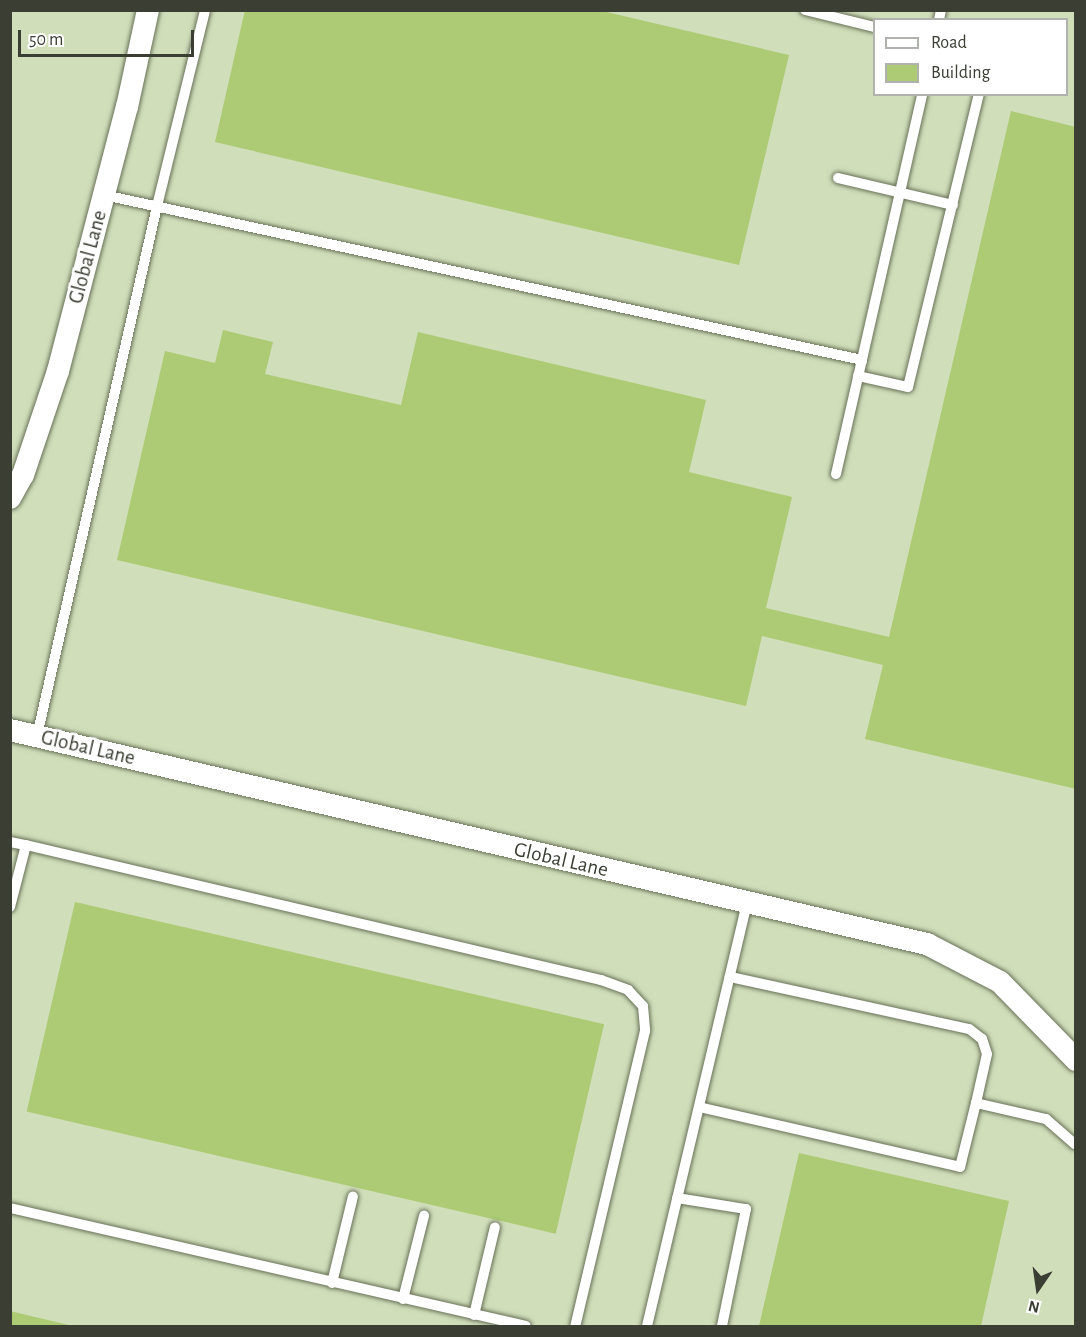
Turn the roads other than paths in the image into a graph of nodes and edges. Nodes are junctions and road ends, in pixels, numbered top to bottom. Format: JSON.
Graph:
{"nodes":[{"id":1,"x":148,"y":10,"type":"edge"},
{"id":2,"x":205,"y":10,"type":"edge"},
{"id":3,"x":805,"y":10,"type":"edge"},
{"id":4,"x":873,"y":27,"type":"edge"},
{"id":5,"x":922,"y":96,"type":"edge"},
{"id":6,"x":979,"y":96,"type":"edge"},
{"id":7,"x":838,"y":178,"type":"dead end"},
{"id":8,"x":899,"y":193,"type":"junction"},
{"id":9,"x":104,"y":195,"type":"junction"},
{"id":10,"x":953,"y":205,"type":"junction"},
{"id":11,"x":157,"y":206,"type":"junction"},
{"id":12,"x":862,"y":360,"type":"junction"},
{"id":13,"x":858,"y":376,"type":"junction"},
{"id":14,"x":836,"y":474,"type":"dead end"},
{"id":15,"x":10,"y":498,"type":"edge"},
{"id":16,"x":10,"y":730,"type":"edge"},
{"id":17,"x":37,"y":736,"type":"junction"},
{"id":18,"x":10,"y":842,"type":"edge"},
{"id":19,"x":26,"y":846,"type":"junction"},
{"id":20,"x":747,"y":902,"type":"junction"},
{"id":21,"x":10,"y":908,"type":"edge"},
{"id":22,"x":730,"y":977,"type":"junction"},
{"id":23,"x":1076,"y":1060,"type":"edge"},
{"id":24,"x":976,"y":1103,"type":"junction"},
{"id":25,"x":699,"y":1107,"type":"junction"},
{"id":26,"x":1076,"y":1133,"type":"edge"},
{"id":27,"x":1075,"y":1144,"type":"edge"},
{"id":28,"x":353,"y":1196,"type":"dead end"},
{"id":29,"x":677,"y":1198,"type":"junction"},
{"id":30,"x":10,"y":1209,"type":"edge"},
{"id":31,"x":423,"y":1216,"type":"dead end"},
{"id":32,"x":495,"y":1227,"type":"dead end"},
{"id":33,"x":332,"y":1283,"type":"junction"},
{"id":34,"x":403,"y":1299,"type":"junction"},
{"id":35,"x":474,"y":1315,"type":"junction"},
{"id":36,"x":525,"y":1326,"type":"edge"},
{"id":37,"x":575,"y":1326,"type":"edge"},
{"id":38,"x":647,"y":1326,"type":"edge"},
{"id":39,"x":722,"y":1326,"type":"edge"}],
"edges":[{"from":1,"to":9,"type":"street","name":"Global Lane"},
{"from":2,"to":11,"type":"lane"},
{"from":3,"to":4,"type":"lane"},
{"from":5,"to":8,"type":"lane"},
{"from":6,"to":10,"type":"lane"},
{"from":7,"to":8,"type":"lane"},
{"from":8,"to":10,"type":"lane"},
{"from":8,"to":12,"type":"lane"},
{"from":9,"to":11,"type":"lane"},
{"from":9,"to":15,"type":"street","name":"Global Lane"},
{"from":10,"to":13,"type":"lane"},
{"from":11,"to":12,"type":"lane"},
{"from":11,"to":17,"type":"lane"},
{"from":12,"to":13,"type":"lane"},
{"from":13,"to":14,"type":"lane"},
{"from":16,"to":17,"type":"street","name":"Global Lane"},
{"from":17,"to":20,"type":"street","name":"Global Lane"},
{"from":18,"to":19,"type":"lane"},
{"from":19,"to":21,"type":"lane"},
{"from":19,"to":37,"type":"lane"},
{"from":20,"to":22,"type":"lane"},
{"from":20,"to":23,"type":"street","name":"Global Lane"},
{"from":22,"to":24,"type":"lane"},
{"from":22,"to":25,"type":"lane"},
{"from":24,"to":25,"type":"lane"},
{"from":24,"to":27,"type":"lane"},
{"from":25,"to":29,"type":"lane"},
{"from":26,"to":27,"type":"lane"},
{"from":28,"to":33,"type":"lane"},
{"from":29,"to":38,"type":"lane"},
{"from":29,"to":39,"type":"lane"},
{"from":30,"to":33,"type":"lane"},
{"from":31,"to":34,"type":"lane"},
{"from":32,"to":35,"type":"lane"},
{"from":33,"to":34,"type":"lane"},
{"from":34,"to":35,"type":"lane"},
{"from":35,"to":36,"type":"lane"}]}
